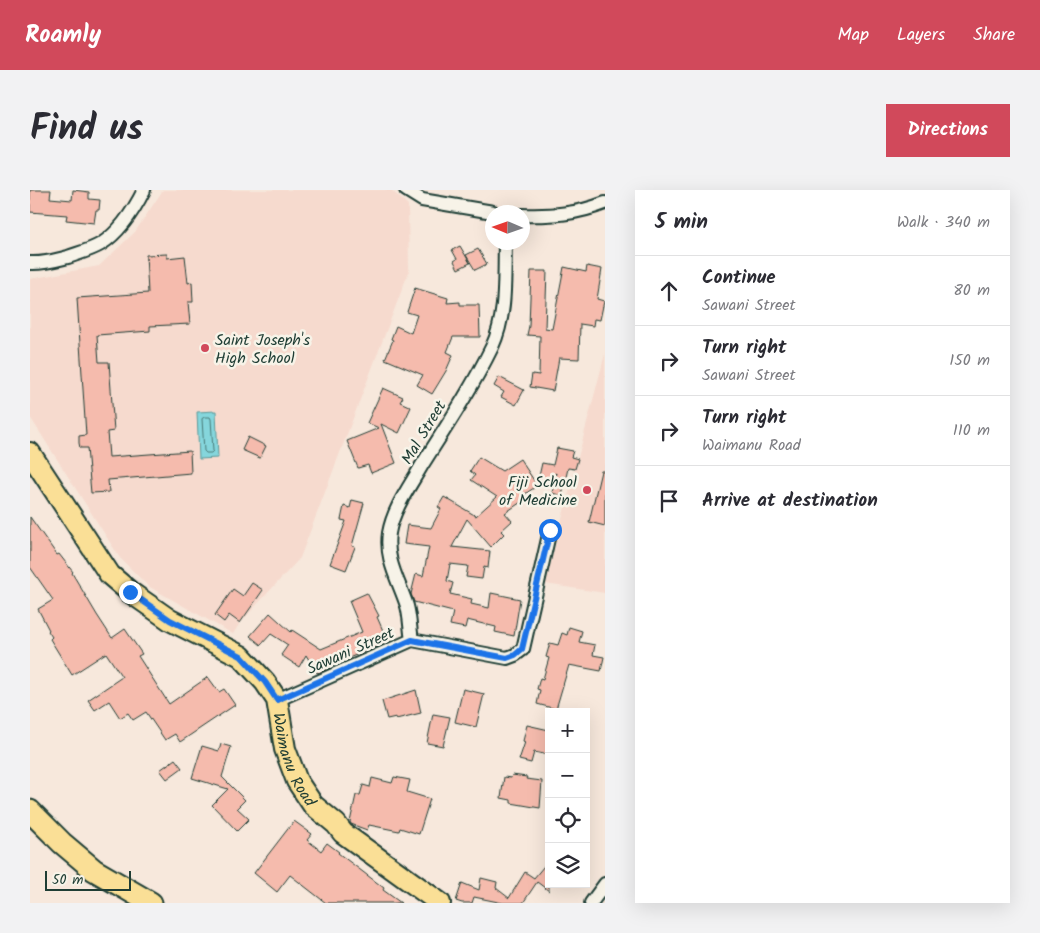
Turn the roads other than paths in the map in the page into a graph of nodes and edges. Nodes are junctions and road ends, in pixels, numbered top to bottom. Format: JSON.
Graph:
{"nodes":[{"id":1,"x":144,"y":190,"type":"edge"},
{"id":2,"x":406,"y":190,"type":"edge"},
{"id":3,"x":605,"y":203,"type":"edge"},
{"id":4,"x":485,"y":211,"type":"edge"},
{"id":5,"x":530,"y":215,"type":"edge"},
{"id":6,"x":505,"y":250,"type":"edge"},
{"id":7,"x":30,"y":263,"type":"edge"},
{"id":8,"x":30,"y":453,"type":"edge"},
{"id":9,"x":550,"y":530,"type":"dead end"},
{"id":10,"x":412,"y":640,"type":"junction"},
{"id":11,"x":277,"y":700,"type":"junction"},
{"id":12,"x":30,"y":811,"type":"edge"},
{"id":13,"x":605,"y":884,"type":"edge"},
{"id":14,"x":152,"y":903,"type":"edge"},
{"id":15,"x":440,"y":903,"type":"edge"},
{"id":16,"x":591,"y":903,"type":"edge"}],
"edges":[{"from":1,"to":7,"type":"street"},
{"from":2,"to":4,"type":"street"},
{"from":3,"to":5,"type":"street"},
{"from":6,"to":10,"type":"street","name":"Mal Street"},
{"from":8,"to":11,"type":"main road","name":"Waimanu Road"},
{"from":9,"to":10,"type":"street","name":"Sawani Street"},
{"from":10,"to":11,"type":"street","name":"Sawani Street"},
{"from":11,"to":15,"type":"main road","name":"Waimanu Road"},
{"from":12,"to":14,"type":"highway"},
{"from":13,"to":16,"type":"street"}]}
